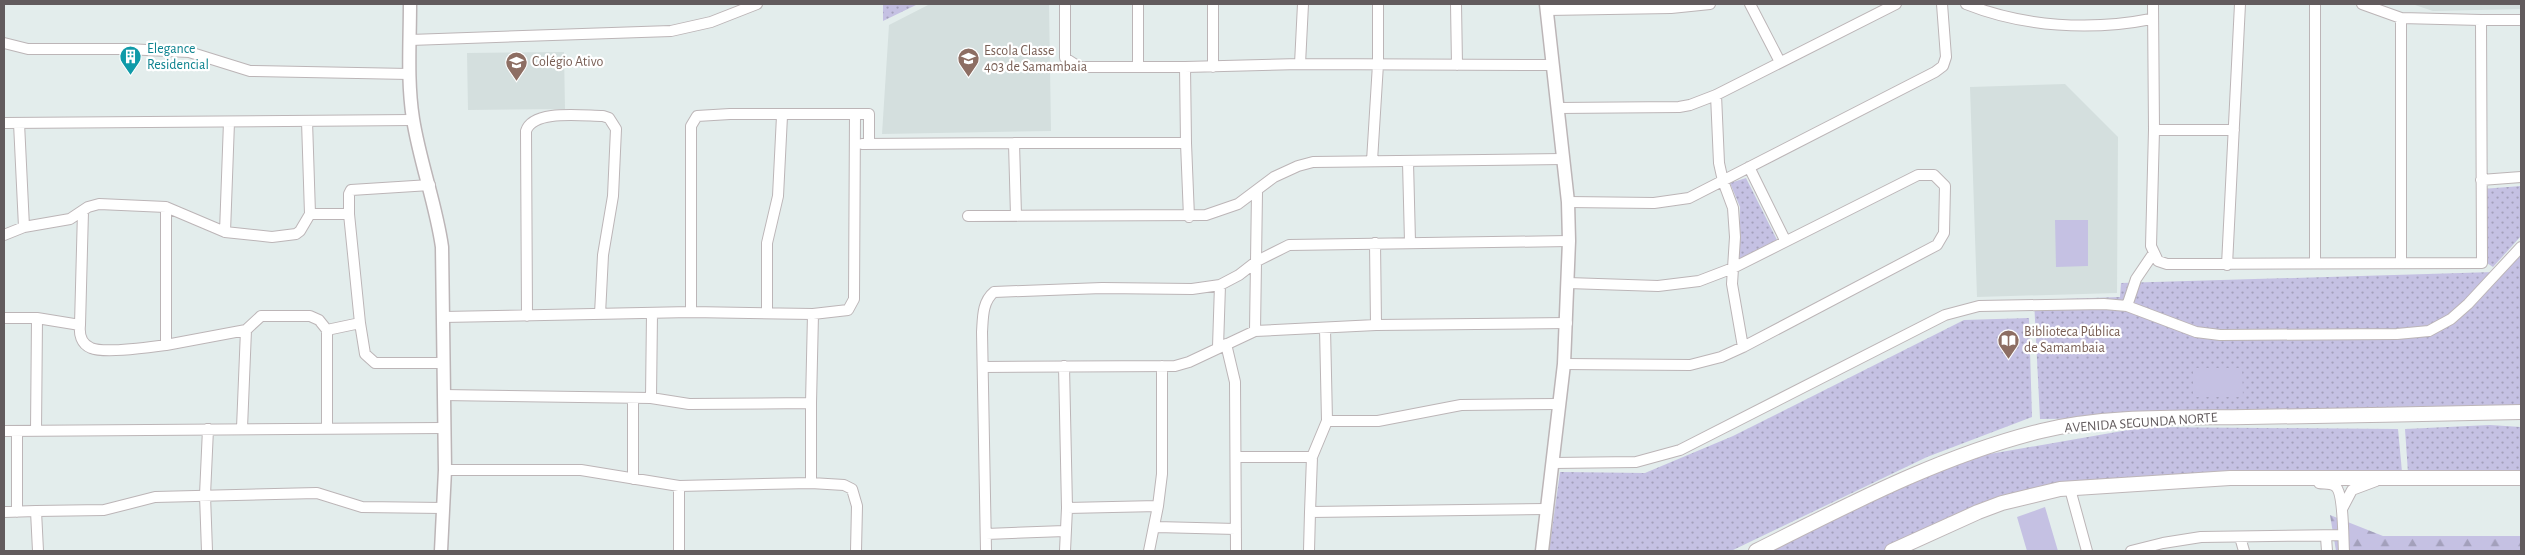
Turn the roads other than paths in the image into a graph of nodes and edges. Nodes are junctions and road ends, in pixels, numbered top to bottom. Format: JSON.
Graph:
{"nodes":[{"id":1,"x":410,"y":4,"type":"edge"},
{"id":2,"x":756,"y":4,"type":"edge"},
{"id":3,"x":1065,"y":4,"type":"edge"},
{"id":4,"x":1138,"y":4,"type":"edge"},
{"id":5,"x":1213,"y":4,"type":"edge"},
{"id":6,"x":1303,"y":4,"type":"edge"},
{"id":7,"x":1378,"y":4,"type":"edge"},
{"id":8,"x":1456,"y":4,"type":"edge"},
{"id":9,"x":1706,"y":4,"type":"edge"},
{"id":10,"x":1710,"y":4,"type":"edge"},
{"id":11,"x":1750,"y":4,"type":"edge"},
{"id":12,"x":1896,"y":4,"type":"edge"},
{"id":13,"x":1942,"y":4,"type":"edge"},
{"id":14,"x":1966,"y":4,"type":"edge"},
{"id":15,"x":2153,"y":4,"type":"edge"},
{"id":16,"x":2240,"y":4,"type":"edge"},
{"id":17,"x":2315,"y":4,"type":"edge"},
{"id":18,"x":2362,"y":4,"type":"edge"},
{"id":19,"x":1631,"y":6,"type":"edge"},
{"id":20,"x":1546,"y":7,"type":"edge"},
{"id":21,"x":2401,"y":18,"type":"junction"},
{"id":22,"x":2151,"y":19,"type":"junction"},
{"id":23,"x":2481,"y":20,"type":"junction"},
{"id":24,"x":2521,"y":20,"type":"edge"},
{"id":25,"x":410,"y":40,"type":"junction"},
{"id":26,"x":4,"y":42,"type":"edge"},
{"id":27,"x":1780,"y":62,"type":"junction"},
{"id":28,"x":1300,"y":64,"type":"junction"},
{"id":29,"x":1378,"y":64,"type":"junction"},
{"id":30,"x":1457,"y":65,"type":"junction"},
{"id":31,"x":1553,"y":65,"type":"junction"},
{"id":32,"x":1138,"y":66,"type":"junction"},
{"id":33,"x":1185,"y":67,"type":"junction"},
{"id":34,"x":1213,"y":67,"type":"junction"},
{"id":35,"x":409,"y":74,"type":"junction"},
{"id":36,"x":1716,"y":95,"type":"junction"},
{"id":37,"x":1558,"y":108,"type":"junction"},
{"id":38,"x":855,"y":114,"type":"junction"},
{"id":39,"x":782,"y":116,"type":"junction"},
{"id":40,"x":413,"y":120,"type":"junction"},
{"id":41,"x":307,"y":121,"type":"junction"},
{"id":42,"x":228,"y":122,"type":"junction"},
{"id":43,"x":4,"y":123,"type":"edge"},
{"id":44,"x":19,"y":123,"type":"junction"},
{"id":45,"x":2154,"y":130,"type":"junction"},
{"id":46,"x":2234,"y":130,"type":"junction"},
{"id":47,"x":1014,"y":143,"type":"junction"},
{"id":48,"x":1186,"y":143,"type":"junction"},
{"id":49,"x":856,"y":144,"type":"junction"},
{"id":50,"x":869,"y":144,"type":"junction"},
{"id":51,"x":1563,"y":159,"type":"junction"},
{"id":52,"x":1372,"y":161,"type":"junction"},
{"id":53,"x":1408,"y":162,"type":"junction"},
{"id":54,"x":1749,"y":168,"type":"junction"},
{"id":55,"x":2521,"y":177,"type":"edge"},
{"id":56,"x":2481,"y":180,"type":"junction"},
{"id":57,"x":1723,"y":181,"type":"junction"},
{"id":58,"x":430,"y":185,"type":"junction"},
{"id":59,"x":1257,"y":192,"type":"junction"},
{"id":60,"x":1568,"y":202,"type":"junction"},
{"id":61,"x":166,"y":207,"type":"junction"},
{"id":62,"x":83,"y":211,"type":"junction"},
{"id":63,"x":310,"y":214,"type":"junction"},
{"id":64,"x":350,"y":214,"type":"junction"},
{"id":65,"x":968,"y":216,"type":"dead end"},
{"id":66,"x":1016,"y":216,"type":"junction"},
{"id":67,"x":1189,"y":217,"type":"junction"},
{"id":68,"x":24,"y":227,"type":"junction"},
{"id":69,"x":225,"y":232,"type":"junction"},
{"id":70,"x":4,"y":235,"type":"edge"},
{"id":71,"x":1786,"y":240,"type":"junction"},
{"id":72,"x":1569,"y":241,"type":"junction"},
{"id":73,"x":1410,"y":242,"type":"junction"},
{"id":74,"x":1376,"y":243,"type":"junction"},
{"id":75,"x":2521,"y":247,"type":"edge"},
{"id":76,"x":2153,"y":254,"type":"junction"},
{"id":77,"x":1257,"y":261,"type":"junction"},
{"id":78,"x":2315,"y":263,"type":"junction"},
{"id":79,"x":2401,"y":263,"type":"junction"},
{"id":80,"x":2482,"y":263,"type":"junction"},
{"id":81,"x":2227,"y":265,"type":"junction"},
{"id":82,"x":1733,"y":268,"type":"junction"},
{"id":83,"x":2495,"y":275,"type":"junction"},
{"id":84,"x":1568,"y":283,"type":"junction"},
{"id":85,"x":1220,"y":285,"type":"junction"},
{"id":86,"x":2127,"y":306,"type":"junction"},
{"id":87,"x":691,"y":312,"type":"junction"},
{"id":88,"x":652,"y":313,"type":"junction"},
{"id":89,"x":767,"y":313,"type":"junction"},
{"id":90,"x":600,"y":314,"type":"junction"},
{"id":91,"x":813,"y":314,"type":"junction"},
{"id":92,"x":527,"y":316,"type":"junction"},
{"id":93,"x":443,"y":317,"type":"junction"},
{"id":94,"x":4,"y":318,"type":"edge"},
{"id":95,"x":37,"y":318,"type":"junction"},
{"id":96,"x":360,"y":323,"type":"junction"},
{"id":97,"x":1567,"y":323,"type":"junction"},
{"id":98,"x":80,"y":325,"type":"junction"},
{"id":99,"x":1376,"y":325,"type":"junction"},
{"id":100,"x":1325,"y":328,"type":"junction"},
{"id":101,"x":246,"y":330,"type":"junction"},
{"id":102,"x":327,"y":330,"type":"junction"},
{"id":103,"x":1255,"y":330,"type":"junction"},
{"id":104,"x":166,"y":345,"type":"junction"},
{"id":105,"x":1222,"y":346,"type":"junction"},
{"id":106,"x":1743,"y":347,"type":"junction"},
{"id":107,"x":443,"y":363,"type":"junction"},
{"id":108,"x":1564,"y":364,"type":"junction"},
{"id":109,"x":1064,"y":366,"type":"junction"},
{"id":110,"x":1162,"y":366,"type":"junction"},
{"id":111,"x":983,"y":367,"type":"junction"},
{"id":112,"x":443,"y":395,"type":"junction"},
{"id":113,"x":634,"y":398,"type":"junction"},
{"id":114,"x":651,"y":398,"type":"junction"},
{"id":115,"x":811,"y":403,"type":"junction"},
{"id":116,"x":1558,"y":404,"type":"junction"},
{"id":117,"x":2521,"y":412,"type":"edge"},
{"id":118,"x":1327,"y":421,"type":"junction"},
{"id":119,"x":208,"y":428,"type":"junction"},
{"id":120,"x":242,"y":428,"type":"junction"},
{"id":121,"x":327,"y":428,"type":"junction"},
{"id":122,"x":443,"y":428,"type":"junction"},
{"id":123,"x":4,"y":431,"type":"edge"},
{"id":124,"x":17,"y":431,"type":"junction"},
{"id":125,"x":36,"y":431,"type":"junction"},
{"id":126,"x":1237,"y":457,"type":"junction"},
{"id":127,"x":1312,"y":457,"type":"junction"},
{"id":128,"x":1553,"y":463,"type":"junction"},
{"id":129,"x":445,"y":470,"type":"junction"},
{"id":130,"x":2310,"y":476,"type":"junction"},
{"id":131,"x":2380,"y":477,"type":"junction"},
{"id":132,"x":2521,"y":478,"type":"edge"},
{"id":133,"x":633,"y":479,"type":"junction"},
{"id":134,"x":811,"y":483,"type":"junction"},
{"id":135,"x":679,"y":486,"type":"junction"},
{"id":136,"x":2070,"y":488,"type":"junction"},
{"id":137,"x":205,"y":495,"type":"junction"},
{"id":138,"x":1158,"y":506,"type":"junction"},
{"id":139,"x":443,"y":508,"type":"junction"},
{"id":140,"x":1067,"y":508,"type":"junction"},
{"id":141,"x":1546,"y":509,"type":"junction"},
{"id":142,"x":2342,"y":510,"type":"junction"},
{"id":143,"x":36,"y":511,"type":"junction"},
{"id":144,"x":4,"y":512,"type":"edge"},
{"id":145,"x":17,"y":512,"type":"junction"},
{"id":146,"x":1310,"y":512,"type":"junction"},
{"id":147,"x":1156,"y":527,"type":"junction"},
{"id":148,"x":1236,"y":529,"type":"junction"},
{"id":149,"x":1065,"y":531,"type":"junction"},
{"id":150,"x":986,"y":534,"type":"junction"},
{"id":151,"x":2343,"y":535,"type":"junction"},
{"id":152,"x":2326,"y":536,"type":"junction"},
{"id":153,"x":2240,"y":537,"type":"junction"},
{"id":154,"x":2164,"y":547,"type":"edge"},
{"id":155,"x":38,"y":551,"type":"edge"},
{"id":156,"x":207,"y":551,"type":"edge"},
{"id":157,"x":441,"y":551,"type":"edge"},
{"id":158,"x":679,"y":551,"type":"edge"},
{"id":159,"x":856,"y":551,"type":"edge"},
{"id":160,"x":986,"y":551,"type":"edge"},
{"id":161,"x":1066,"y":551,"type":"edge"},
{"id":162,"x":1149,"y":551,"type":"edge"},
{"id":163,"x":1236,"y":551,"type":"edge"},
{"id":164,"x":1309,"y":551,"type":"edge"},
{"id":165,"x":1542,"y":551,"type":"edge"},
{"id":166,"x":1756,"y":551,"type":"edge"},
{"id":167,"x":1892,"y":551,"type":"edge"},
{"id":168,"x":2087,"y":551,"type":"edge"},
{"id":169,"x":2131,"y":551,"type":"edge"},
{"id":170,"x":2244,"y":551,"type":"edge"},
{"id":171,"x":2327,"y":551,"type":"edge"},
{"id":172,"x":2344,"y":551,"type":"edge"}],
"edges":[{"from":1,"to":25,"type":"street"},
{"from":2,"to":25,"type":"street"},
{"from":3,"to":32,"type":"street"},
{"from":4,"to":32,"type":"street"},
{"from":5,"to":34,"type":"street"},
{"from":6,"to":28,"type":"street"},
{"from":7,"to":29,"type":"street"},
{"from":8,"to":30,"type":"street"},
{"from":9,"to":10,"type":"street"},
{"from":9,"to":19,"type":"street"},
{"from":11,"to":27,"type":"street"},
{"from":12,"to":27,"type":"street"},
{"from":13,"to":54,"type":"street"},
{"from":14,"to":22,"type":"street"},
{"from":15,"to":22,"type":"street"},
{"from":16,"to":46,"type":"street"},
{"from":17,"to":78,"type":"street"},
{"from":18,"to":21,"type":"street"},
{"from":19,"to":20,"type":"street"},
{"from":20,"to":31,"type":"street"},
{"from":21,"to":23,"type":"street"},
{"from":21,"to":79,"type":"street"},
{"from":22,"to":45,"type":"street"},
{"from":23,"to":24,"type":"street"},
{"from":23,"to":56,"type":"street"},
{"from":25,"to":35,"type":"street"},
{"from":26,"to":35,"type":"street"},
{"from":27,"to":36,"type":"street"},
{"from":28,"to":29,"type":"street"},
{"from":28,"to":34,"type":"street"},
{"from":29,"to":30,"type":"street"},
{"from":29,"to":52,"type":"street"},
{"from":30,"to":31,"type":"street"},
{"from":31,"to":37,"type":"street"},
{"from":32,"to":33,"type":"street"},
{"from":33,"to":34,"type":"street"},
{"from":33,"to":48,"type":"street"},
{"from":35,"to":40,"type":"street"},
{"from":36,"to":37,"type":"street"},
{"from":36,"to":57,"type":"street"},
{"from":37,"to":51,"type":"street"},
{"from":38,"to":39,"type":"street"},
{"from":38,"to":49,"type":"street"},
{"from":38,"to":50,"type":"street"},
{"from":39,"to":87,"type":"street"},
{"from":39,"to":89,"type":"street"},
{"from":40,"to":41,"type":"street"},
{"from":40,"to":58,"type":"street"},
{"from":41,"to":42,"type":"street"},
{"from":41,"to":63,"type":"street"},
{"from":42,"to":44,"type":"street"},
{"from":42,"to":69,"type":"street"},
{"from":43,"to":44,"type":"street"},
{"from":44,"to":68,"type":"street"},
{"from":45,"to":46,"type":"street"},
{"from":45,"to":76,"type":"street"},
{"from":46,"to":81,"type":"street"},
{"from":47,"to":48,"type":"street"},
{"from":47,"to":50,"type":"street"},
{"from":47,"to":66,"type":"street"},
{"from":48,"to":67,"type":"street"},
{"from":49,"to":50,"type":"street"},
{"from":49,"to":91,"type":"street"},
{"from":51,"to":53,"type":"street"},
{"from":51,"to":60,"type":"street"},
{"from":52,"to":53,"type":"street"},
{"from":52,"to":59,"type":"street"},
{"from":53,"to":73,"type":"street"},
{"from":54,"to":57,"type":"street"},
{"from":54,"to":71,"type":"street"},
{"from":55,"to":56,"type":"street"},
{"from":56,"to":80,"type":"street"},
{"from":57,"to":60,"type":"street"},
{"from":57,"to":82,"type":"street"},
{"from":58,"to":64,"type":"street"},
{"from":58,"to":93,"type":"street"},
{"from":59,"to":67,"type":"street"},
{"from":59,"to":77,"type":"street"},
{"from":60,"to":72,"type":"street"},
{"from":61,"to":62,"type":"street"},
{"from":61,"to":69,"type":"street"},
{"from":61,"to":104,"type":"street"},
{"from":62,"to":68,"type":"street"},
{"from":62,"to":98,"type":"street"},
{"from":63,"to":64,"type":"street"},
{"from":63,"to":69,"type":"street"},
{"from":64,"to":96,"type":"street"},
{"from":65,"to":66,"type":"street"},
{"from":66,"to":67,"type":"street"},
{"from":68,"to":70,"type":"street"},
{"from":71,"to":82,"type":"street"},
{"from":71,"to":106,"type":"street"},
{"from":72,"to":73,"type":"street"},
{"from":72,"to":84,"type":"street"},
{"from":73,"to":74,"type":"street"},
{"from":74,"to":77,"type":"street"},
{"from":74,"to":99,"type":"street"},
{"from":75,"to":83,"type":"street"},
{"from":76,"to":81,"type":"street"},
{"from":76,"to":86,"type":"street"},
{"from":77,"to":85,"type":"street"},
{"from":77,"to":103,"type":"street"},
{"from":78,"to":79,"type":"street"},
{"from":78,"to":81,"type":"street"},
{"from":79,"to":80,"type":"street"},
{"from":80,"to":83,"type":"street"},
{"from":82,"to":84,"type":"street"},
{"from":82,"to":106,"type":"street"},
{"from":83,"to":86,"type":"street"},
{"from":84,"to":97,"type":"street"},
{"from":85,"to":105,"type":"street"},
{"from":85,"to":111,"type":"street"},
{"from":86,"to":128,"type":"street"},
{"from":87,"to":88,"type":"street"},
{"from":87,"to":89,"type":"street"},
{"from":88,"to":90,"type":"street"},
{"from":88,"to":114,"type":"street"},
{"from":89,"to":91,"type":"street"},
{"from":90,"to":92,"type":"street"},
{"from":90,"to":92,"type":"street"},
{"from":91,"to":115,"type":"street"},
{"from":92,"to":93,"type":"street"},
{"from":93,"to":107,"type":"street"},
{"from":94,"to":95,"type":"street"},
{"from":95,"to":98,"type":"street"},
{"from":95,"to":125,"type":"street"},
{"from":96,"to":102,"type":"street"},
{"from":96,"to":107,"type":"street"},
{"from":97,"to":99,"type":"street"},
{"from":97,"to":108,"type":"street"},
{"from":98,"to":104,"type":"street"},
{"from":99,"to":100,"type":"street"},
{"from":100,"to":103,"type":"street"},
{"from":100,"to":118,"type":"street"},
{"from":101,"to":102,"type":"street"},
{"from":101,"to":104,"type":"street"},
{"from":101,"to":120,"type":"street"},
{"from":102,"to":121,"type":"street"},
{"from":103,"to":105,"type":"street"},
{"from":105,"to":110,"type":"street"},
{"from":105,"to":126,"type":"street"},
{"from":106,"to":108,"type":"street"},
{"from":107,"to":112,"type":"street"},
{"from":108,"to":116,"type":"street"},
{"from":109,"to":110,"type":"street"},
{"from":109,"to":111,"type":"street"},
{"from":109,"to":140,"type":"street"},
{"from":110,"to":138,"type":"street"},
{"from":111,"to":150,"type":"street"},
{"from":112,"to":113,"type":"street"},
{"from":112,"to":122,"type":"street"},
{"from":113,"to":114,"type":"street"},
{"from":113,"to":133,"type":"street"},
{"from":114,"to":115,"type":"street"},
{"from":115,"to":134,"type":"street"},
{"from":116,"to":118,"type":"street"},
{"from":116,"to":128,"type":"street"},
{"from":117,"to":166,"type":"main road","name":"AVENIDA SEGUNDA NORTE"},
{"from":118,"to":127,"type":"street"},
{"from":119,"to":120,"type":"street"},
{"from":119,"to":125,"type":"street"},
{"from":119,"to":137,"type":"street"},
{"from":120,"to":121,"type":"street"},
{"from":121,"to":122,"type":"street"},
{"from":122,"to":129,"type":"street"},
{"from":123,"to":124,"type":"street"},
{"from":124,"to":125,"type":"street"},
{"from":124,"to":145,"type":"street"},
{"from":126,"to":127,"type":"street"},
{"from":126,"to":148,"type":"street"},
{"from":127,"to":146,"type":"street"},
{"from":128,"to":141,"type":"street"},
{"from":129,"to":133,"type":"street"},
{"from":129,"to":139,"type":"street"},
{"from":130,"to":131,"type":"main road"},
{"from":130,"to":136,"type":"main road"},
{"from":130,"to":142,"type":"street"},
{"from":131,"to":132,"type":"main road"},
{"from":131,"to":142,"type":"street"},
{"from":133,"to":135,"type":"street"},
{"from":134,"to":135,"type":"street"},
{"from":134,"to":159,"type":"street"},
{"from":135,"to":158,"type":"street"},
{"from":136,"to":167,"type":"main road"},
{"from":136,"to":168,"type":"street"},
{"from":137,"to":139,"type":"street"},
{"from":137,"to":143,"type":"street"},
{"from":137,"to":156,"type":"street"},
{"from":138,"to":140,"type":"street"},
{"from":138,"to":147,"type":"street"},
{"from":139,"to":157,"type":"street"},
{"from":140,"to":149,"type":"street"},
{"from":141,"to":146,"type":"street"},
{"from":141,"to":165,"type":"street"},
{"from":142,"to":151,"type":"street"},
{"from":143,"to":145,"type":"street"},
{"from":143,"to":155,"type":"street"},
{"from":144,"to":145,"type":"street"},
{"from":146,"to":164,"type":"street"},
{"from":147,"to":148,"type":"street"},
{"from":147,"to":162,"type":"street"},
{"from":148,"to":163,"type":"street"},
{"from":149,"to":150,"type":"street"},
{"from":149,"to":161,"type":"street"},
{"from":150,"to":160,"type":"street"},
{"from":151,"to":152,"type":"street"},
{"from":151,"to":172,"type":"street"},
{"from":152,"to":153,"type":"street"},
{"from":152,"to":171,"type":"street"},
{"from":153,"to":154,"type":"street"},
{"from":153,"to":170,"type":"street"},
{"from":154,"to":169,"type":"street"}]}
